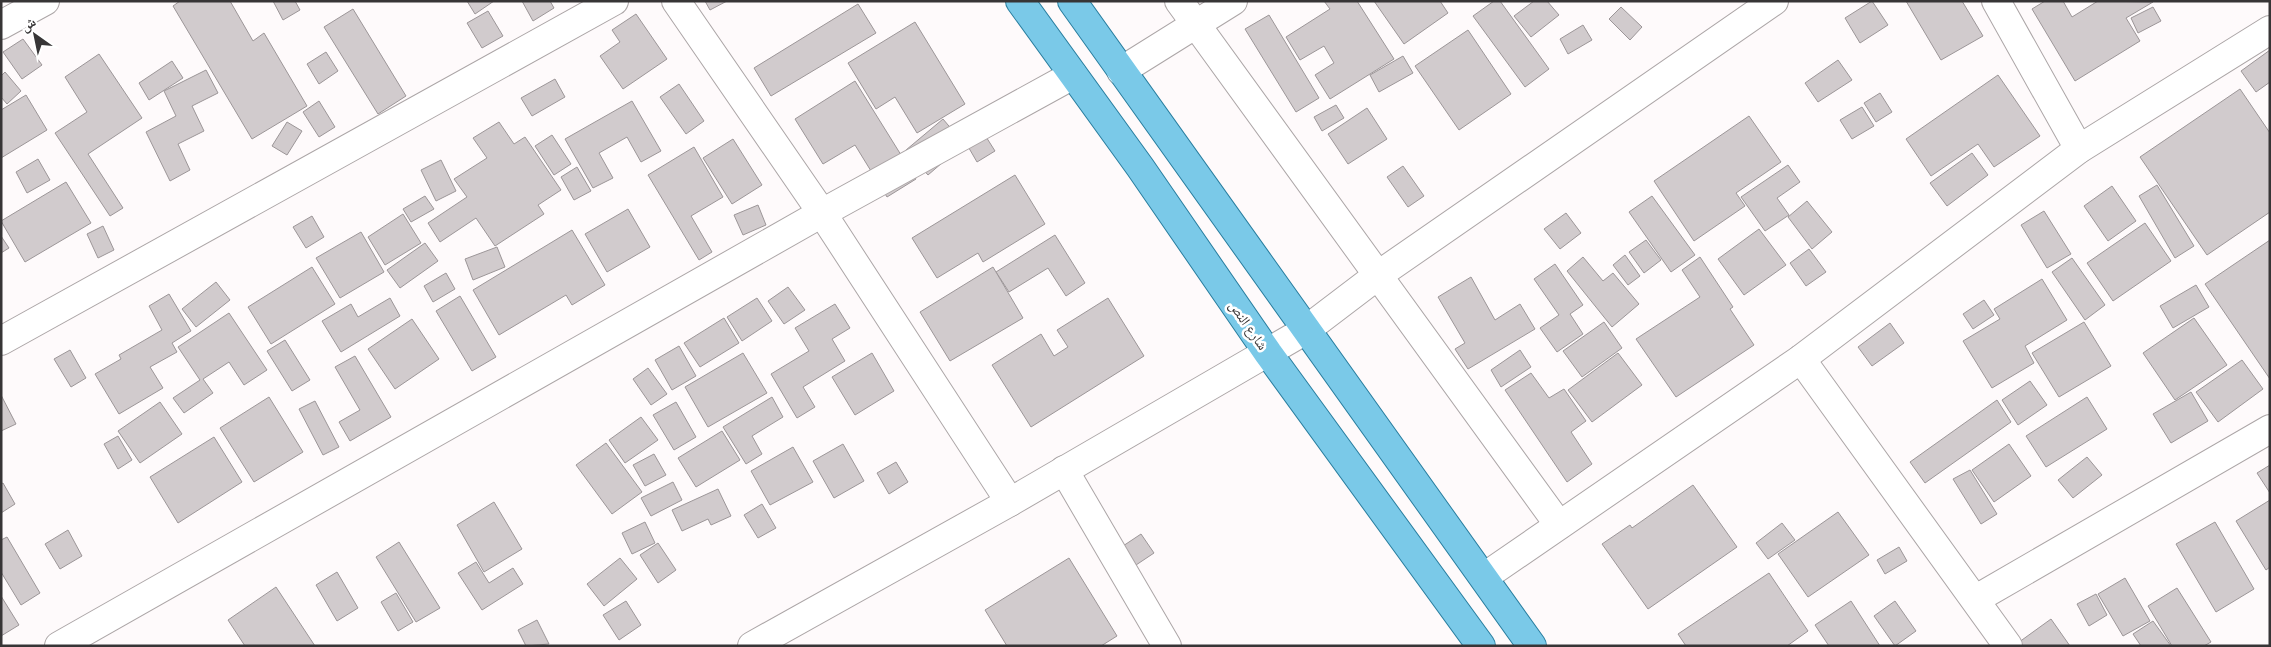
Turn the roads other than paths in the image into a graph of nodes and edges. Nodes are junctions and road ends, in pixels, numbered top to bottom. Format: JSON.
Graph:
{"nodes":[{"id":1,"x":45,"y":1,"type":"edge"},
{"id":2,"x":614,"y":1,"type":"edge"},
{"id":3,"x":676,"y":1,"type":"edge"},
{"id":4,"x":1020,"y":1,"type":"edge"},
{"id":5,"x":1072,"y":1,"type":"edge"},
{"id":6,"x":1178,"y":1,"type":"edge"},
{"id":7,"x":1233,"y":1,"type":"edge"},
{"id":8,"x":1774,"y":1,"type":"edge"},
{"id":9,"x":1996,"y":1,"type":"edge"},
{"id":10,"x":1,"y":25,"type":"edge"},
{"id":11,"x":1196,"y":26,"type":"junction"},
{"id":12,"x":2270,"y":30,"type":"edge"},
{"id":13,"x":1121,"y":71,"type":"junction"},
{"id":14,"x":1073,"y":75,"type":"junction"},
{"id":15,"x":2080,"y":148,"type":"junction"},
{"id":16,"x":822,"y":213,"type":"junction"},
{"id":17,"x":1377,"y":276,"type":"junction"},
{"id":18,"x":1306,"y":330,"type":"junction"},
{"id":19,"x":1,"y":341,"type":"edge"},
{"id":20,"x":1268,"y":353,"type":"junction"},
{"id":21,"x":1801,"y":359,"type":"junction"},
{"id":22,"x":2270,"y":429,"type":"edge"},
{"id":23,"x":1064,"y":470,"type":"junction"},
{"id":24,"x":1010,"y":502,"type":"junction"},
{"id":25,"x":1559,"y":525,"type":"junction"},
{"id":26,"x":1484,"y":577,"type":"junction"},
{"id":27,"x":1976,"y":599,"type":"junction"},
{"id":28,"x":59,"y":646,"type":"edge"},
{"id":29,"x":752,"y":646,"type":"edge"},
{"id":30,"x":1167,"y":646,"type":"edge"},
{"id":31,"x":1481,"y":646,"type":"edge"},
{"id":32,"x":1532,"y":646,"type":"edge"},
{"id":33,"x":2008,"y":646,"type":"edge"}],
"edges":[{"from":1,"to":10,"type":"street"},
{"from":2,"to":19,"type":"street"},
{"from":3,"to":16,"type":"street"},
{"from":4,"to":14,"type":"main road","name":"شارع النص"},
{"from":5,"to":13,"type":"main road"},
{"from":6,"to":11,"type":"street"},
{"from":7,"to":11,"type":"street"},
{"from":8,"to":17,"type":"street"},
{"from":9,"to":15,"type":"street"},
{"from":11,"to":13,"type":"street"},
{"from":11,"to":17,"type":"street"},
{"from":12,"to":15,"type":"street"},
{"from":13,"to":18,"type":"main road"},
{"from":14,"to":16,"type":"street"},
{"from":14,"to":20,"type":"main road","name":"شارع النص"},
{"from":15,"to":21,"type":"street"},
{"from":16,"to":24,"type":"street"},
{"from":16,"to":28,"type":"street"},
{"from":17,"to":18,"type":"street"},
{"from":17,"to":25,"type":"street"},
{"from":18,"to":20,"type":"street"},
{"from":18,"to":26,"type":"main road"},
{"from":20,"to":23,"type":"street"},
{"from":20,"to":31,"type":"main road","name":"شارع النص"},
{"from":21,"to":25,"type":"street"},
{"from":21,"to":27,"type":"street"},
{"from":22,"to":27,"type":"street"},
{"from":23,"to":24,"type":"street"},
{"from":23,"to":30,"type":"street"},
{"from":24,"to":29,"type":"street"},
{"from":25,"to":26,"type":"street"},
{"from":26,"to":32,"type":"main road"},
{"from":27,"to":33,"type":"street"}]}
